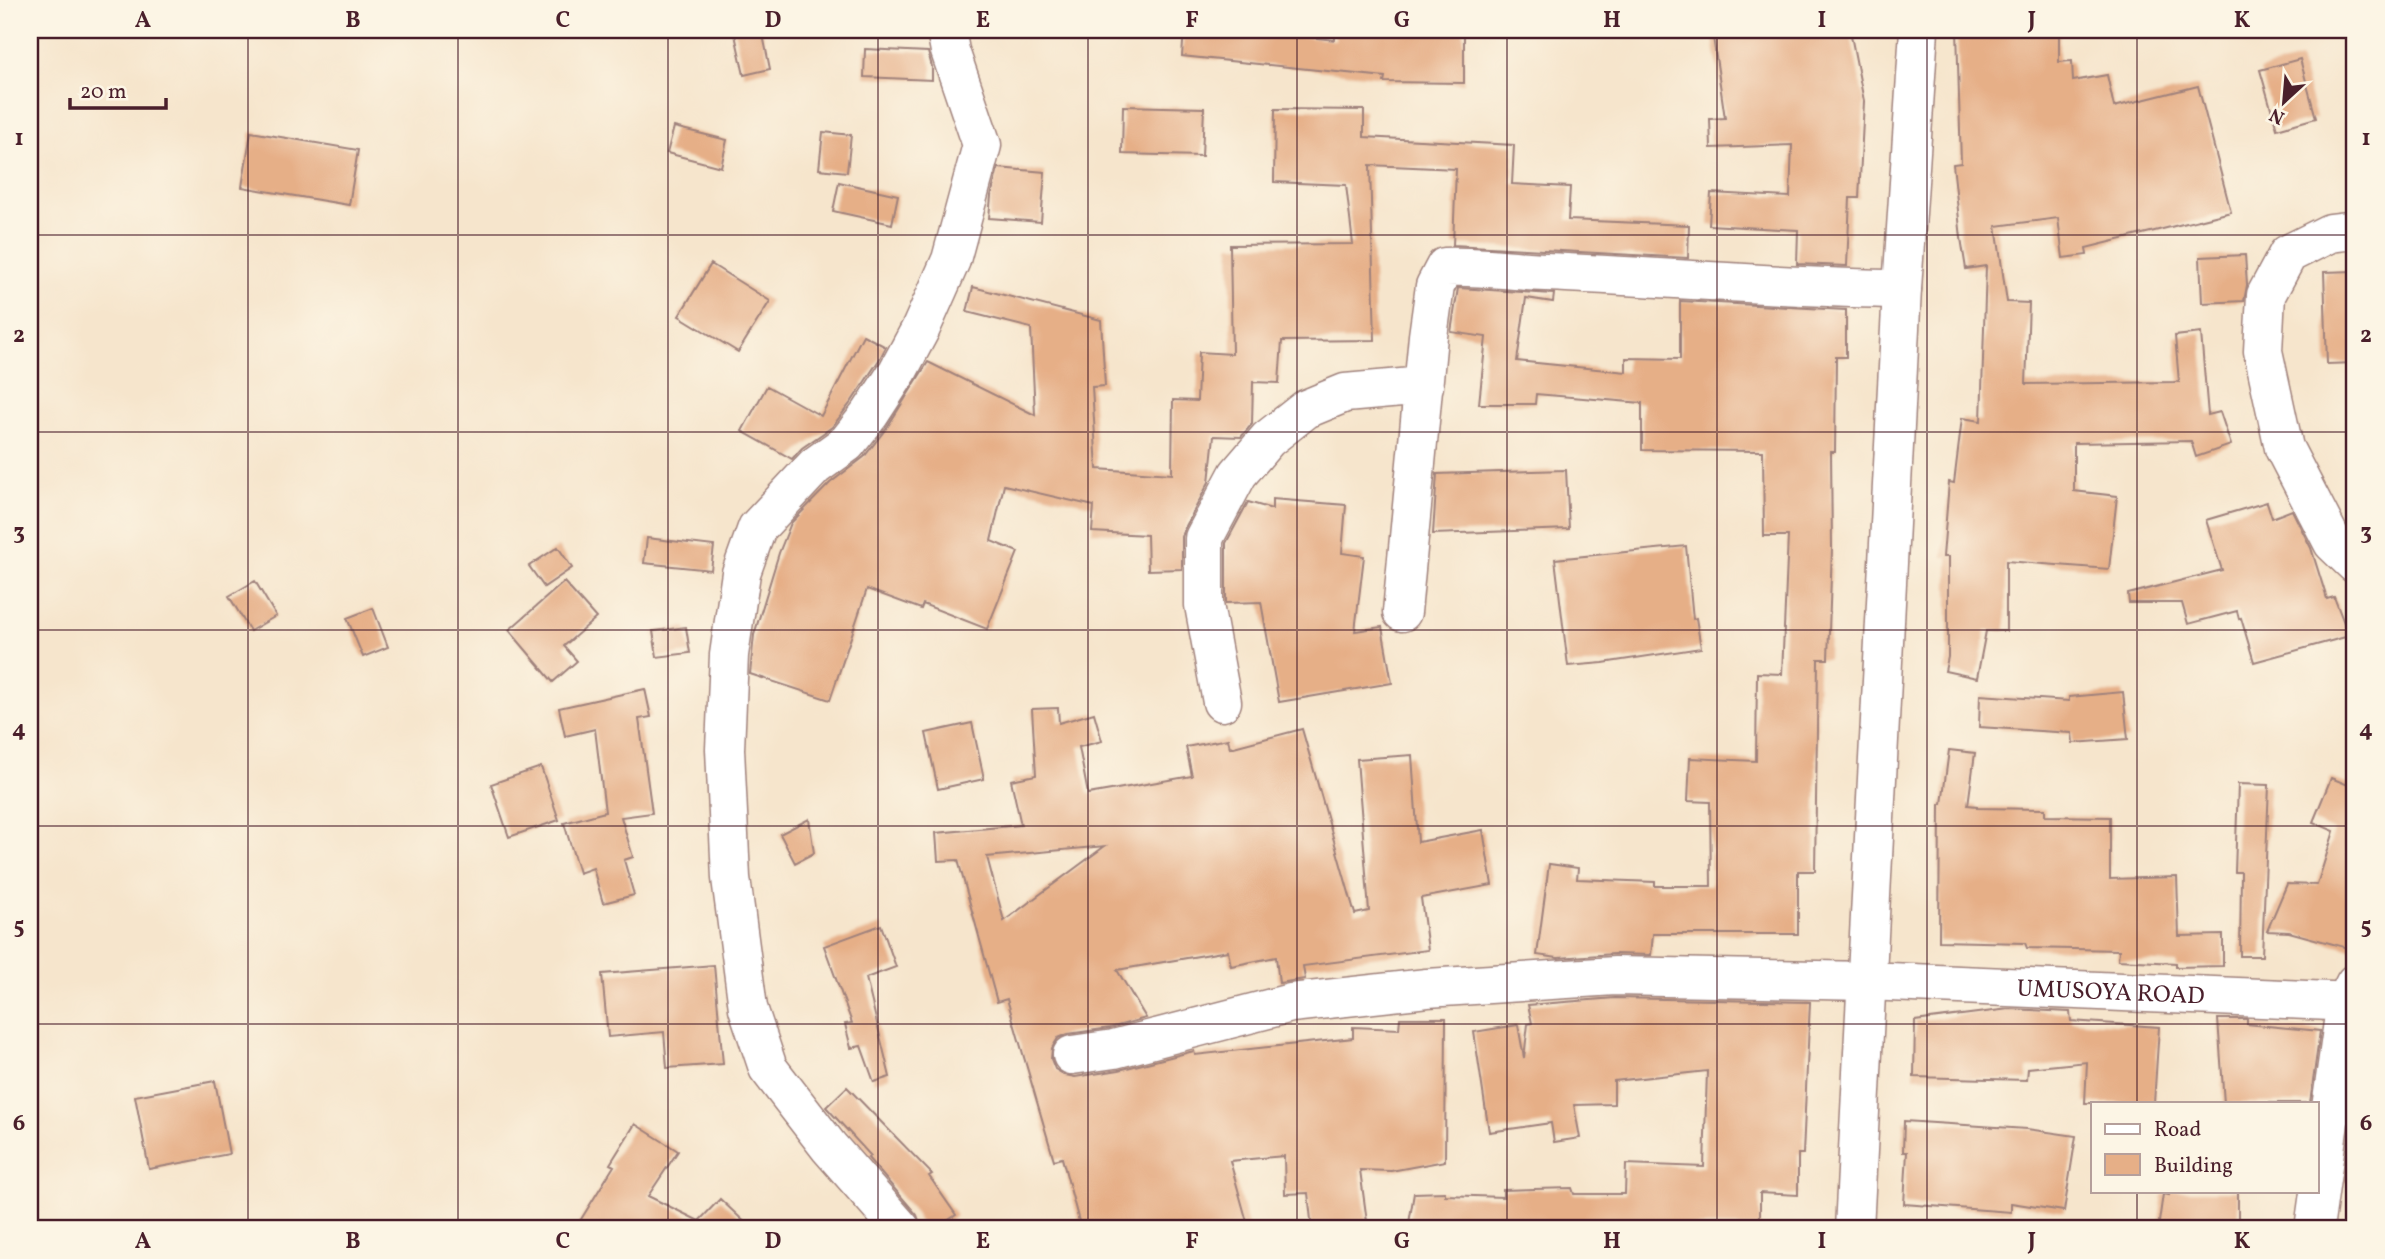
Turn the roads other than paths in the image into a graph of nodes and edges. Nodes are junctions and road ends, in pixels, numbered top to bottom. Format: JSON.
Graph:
{"nodes":[{"id":1,"x":946,"y":30,"type":"edge"},
{"id":2,"x":1919,"y":30,"type":"edge"},
{"id":3,"x":2355,"y":230,"type":"edge"},
{"id":4,"x":1902,"y":289,"type":"junction"},
{"id":5,"x":1423,"y":386,"type":"junction"},
{"id":6,"x":2355,"y":564,"type":"edge"},
{"id":7,"x":1402,"y":612,"type":"dead end"},
{"id":8,"x":1222,"y":702,"type":"dead end"},
{"id":9,"x":1866,"y":981,"type":"junction"},
{"id":10,"x":2352,"y":995,"type":"edge"},
{"id":11,"x":1072,"y":1055,"type":"dead end"},
{"id":12,"x":901,"y":1229,"type":"edge"},
{"id":13,"x":1854,"y":1229,"type":"edge"},
{"id":14,"x":2314,"y":1229,"type":"edge"}],
"edges":[{"from":1,"to":12,"type":"street"},
{"from":2,"to":4,"type":"street"},
{"from":3,"to":6,"type":"street"},
{"from":4,"to":5,"type":"street"},
{"from":4,"to":9,"type":"street"},
{"from":5,"to":7,"type":"street"},
{"from":5,"to":8,"type":"street"},
{"from":9,"to":10,"type":"street","name":"UMUSOYA ROAD"},
{"from":9,"to":11,"type":"street","name":"UMUSOYA ROAD"},
{"from":9,"to":13,"type":"street"},
{"from":10,"to":14,"type":"street"}]}
